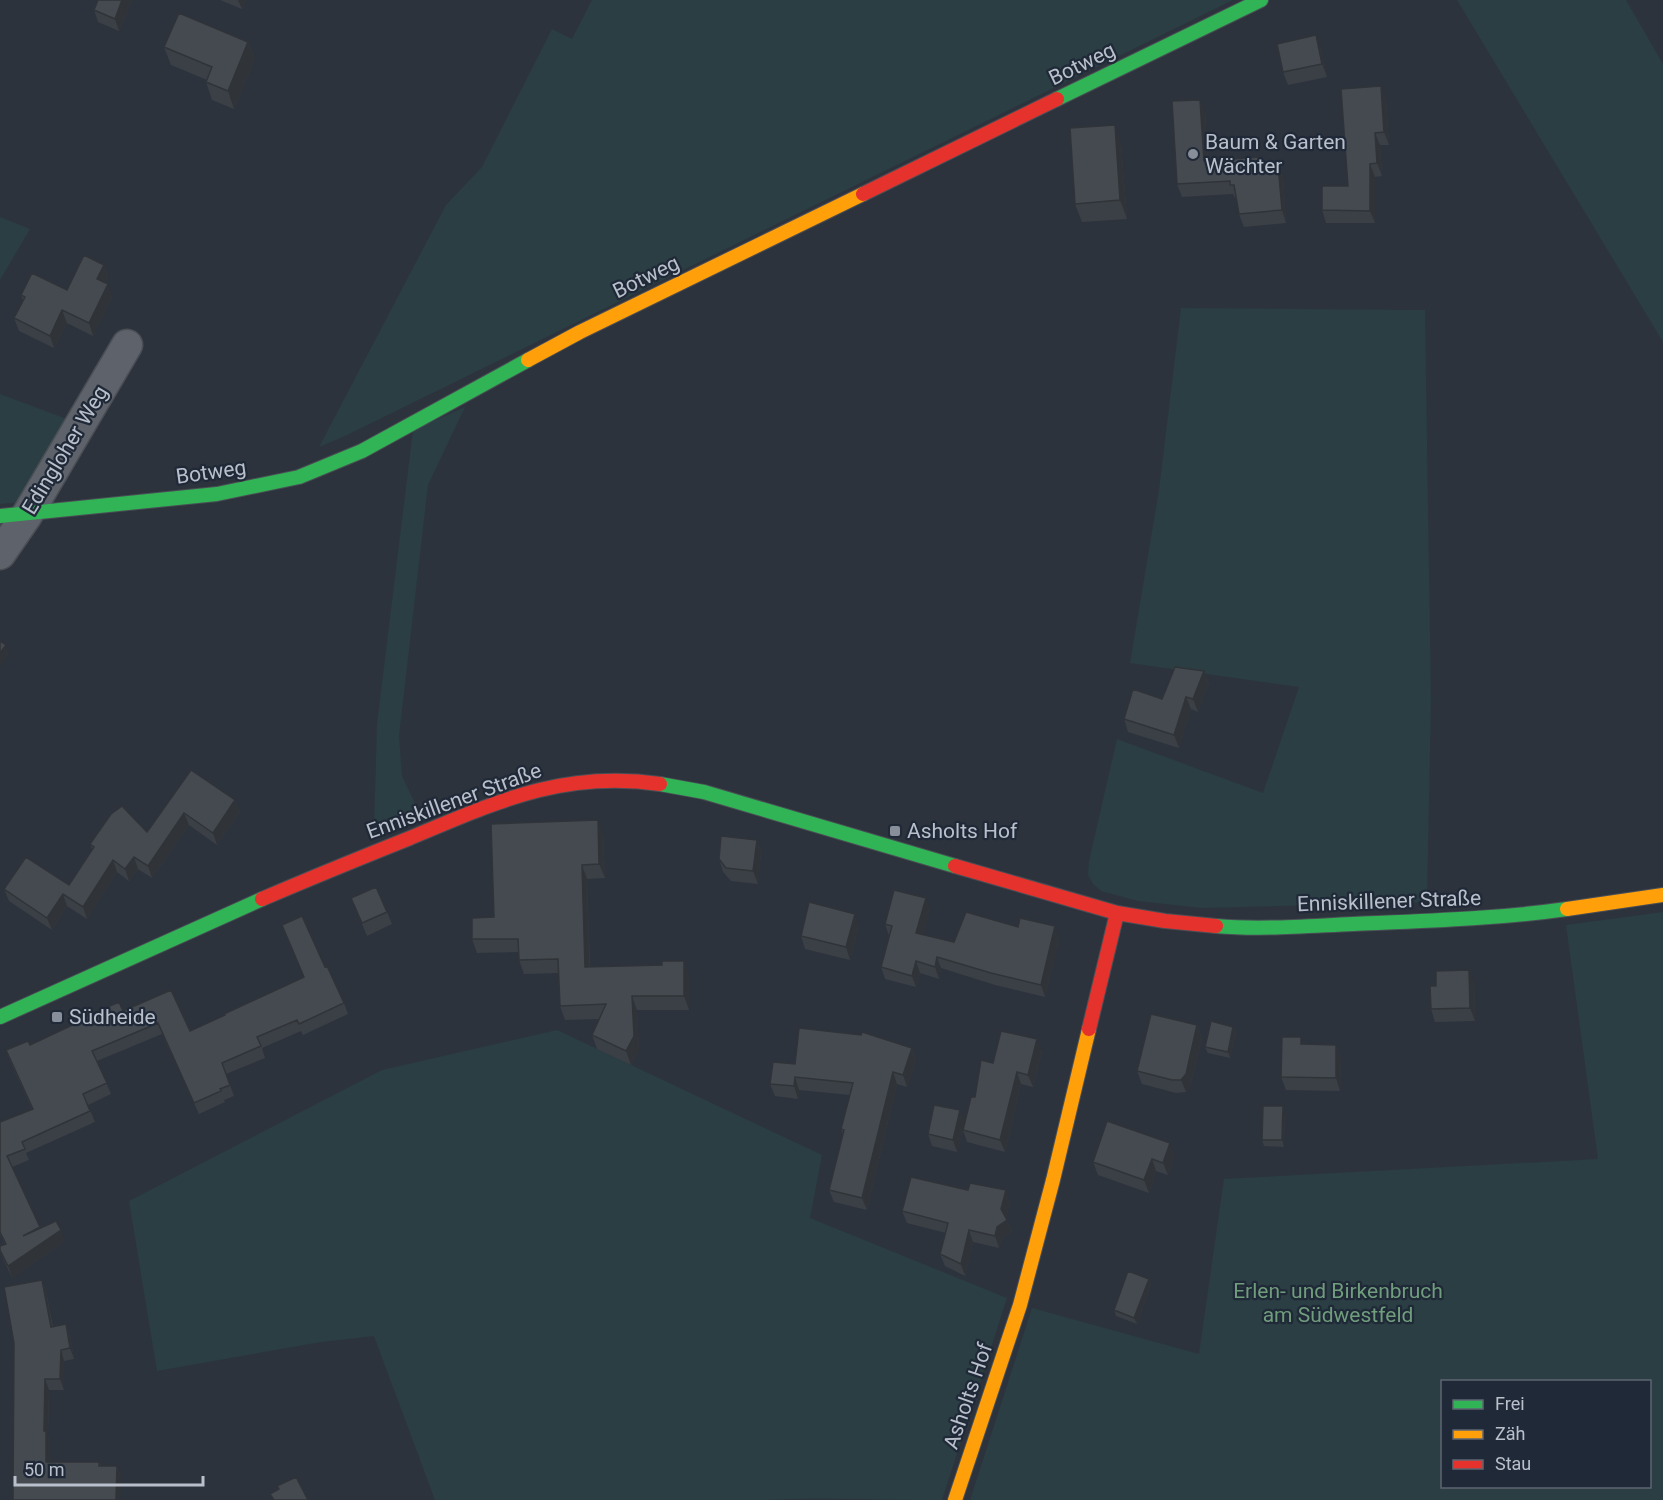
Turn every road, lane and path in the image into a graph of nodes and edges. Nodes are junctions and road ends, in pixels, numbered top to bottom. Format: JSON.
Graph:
{"nodes":[{"id":1,"x":1261,"y":0,"type":"edge"},
{"id":2,"x":127,"y":345,"type":"dead end"},
{"id":3,"x":14,"y":515,"type":"edge"},
{"id":4,"x":0,"y":554,"type":"edge"},
{"id":5,"x":1663,"y":895,"type":"edge"},
{"id":6,"x":1117,"y":913,"type":"junction"},
{"id":7,"x":0,"y":1017,"type":"edge"},
{"id":8,"x":955,"y":1500,"type":"edge"}],
"edges":[{"from":1,"to":3,"type":"street","name":"Botweg"},
{"from":2,"to":3,"type":"street","name":"Edingloher Weg"},
{"from":3,"to":4,"type":"street","name":"Edingloher Weg"},
{"from":5,"to":6,"type":"street","name":"Enniskillener Straße"},
{"from":6,"to":7,"type":"street","name":"Enniskillener Straße"},
{"from":6,"to":8,"type":"street","name":"Asholts Hof"}]}
